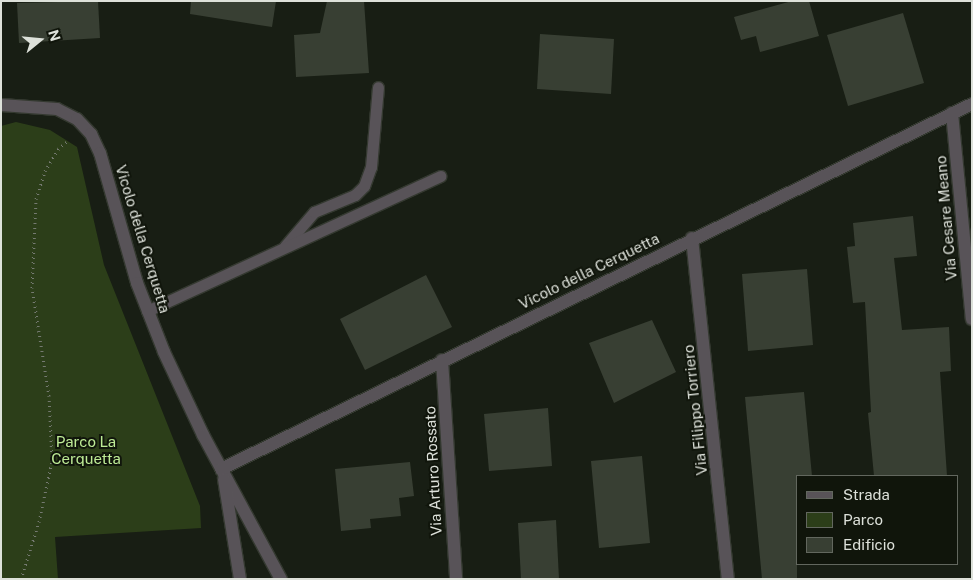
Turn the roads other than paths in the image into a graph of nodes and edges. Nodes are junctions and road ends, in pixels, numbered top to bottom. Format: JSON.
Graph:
{"nodes":[{"id":1,"x":378,"y":87,"type":"dead end"},
{"id":2,"x":972,"y":104,"type":"edge"},
{"id":3,"x":1,"y":105,"type":"edge"},
{"id":4,"x":952,"y":113,"type":"junction"},
{"id":5,"x":440,"y":176,"type":"dead end"},
{"id":6,"x":692,"y":238,"type":"junction"},
{"id":7,"x":284,"y":248,"type":"junction"},
{"id":8,"x":147,"y":311,"type":"junction"},
{"id":9,"x":972,"y":319,"type":"edge"},
{"id":10,"x":442,"y":360,"type":"junction"},
{"id":11,"x":221,"y":469,"type":"junction"},
{"id":12,"x":240,"y":579,"type":"edge"},
{"id":13,"x":281,"y":579,"type":"edge"},
{"id":14,"x":456,"y":579,"type":"edge"},
{"id":15,"x":728,"y":579,"type":"edge"}],
"edges":[{"from":1,"to":7,"type":"lane"},
{"from":2,"to":4,"type":"street","name":"Vicolo della Cerquetta"},
{"from":3,"to":8,"type":"street","name":"Vicolo della Cerquetta"},
{"from":4,"to":6,"type":"street","name":"Vicolo della Cerquetta"},
{"from":4,"to":9,"type":"street","name":"Via Cesare Meano"},
{"from":5,"to":7,"type":"lane"},
{"from":6,"to":10,"type":"street","name":"Vicolo della Cerquetta"},
{"from":6,"to":15,"type":"street","name":"Via Filippo Torriero"},
{"from":7,"to":8,"type":"lane"},
{"from":8,"to":11,"type":"street","name":"Vicolo della Cerquetta"},
{"from":10,"to":11,"type":"street","name":"Vicolo della Cerquetta"},
{"from":10,"to":14,"type":"street","name":"Via Arturo Rossato"},
{"from":11,"to":12,"type":"street","name":"Vicolo della Cerquetta"},
{"from":11,"to":13,"type":"street","name":"Vicolo della Cerquetta"}]}
